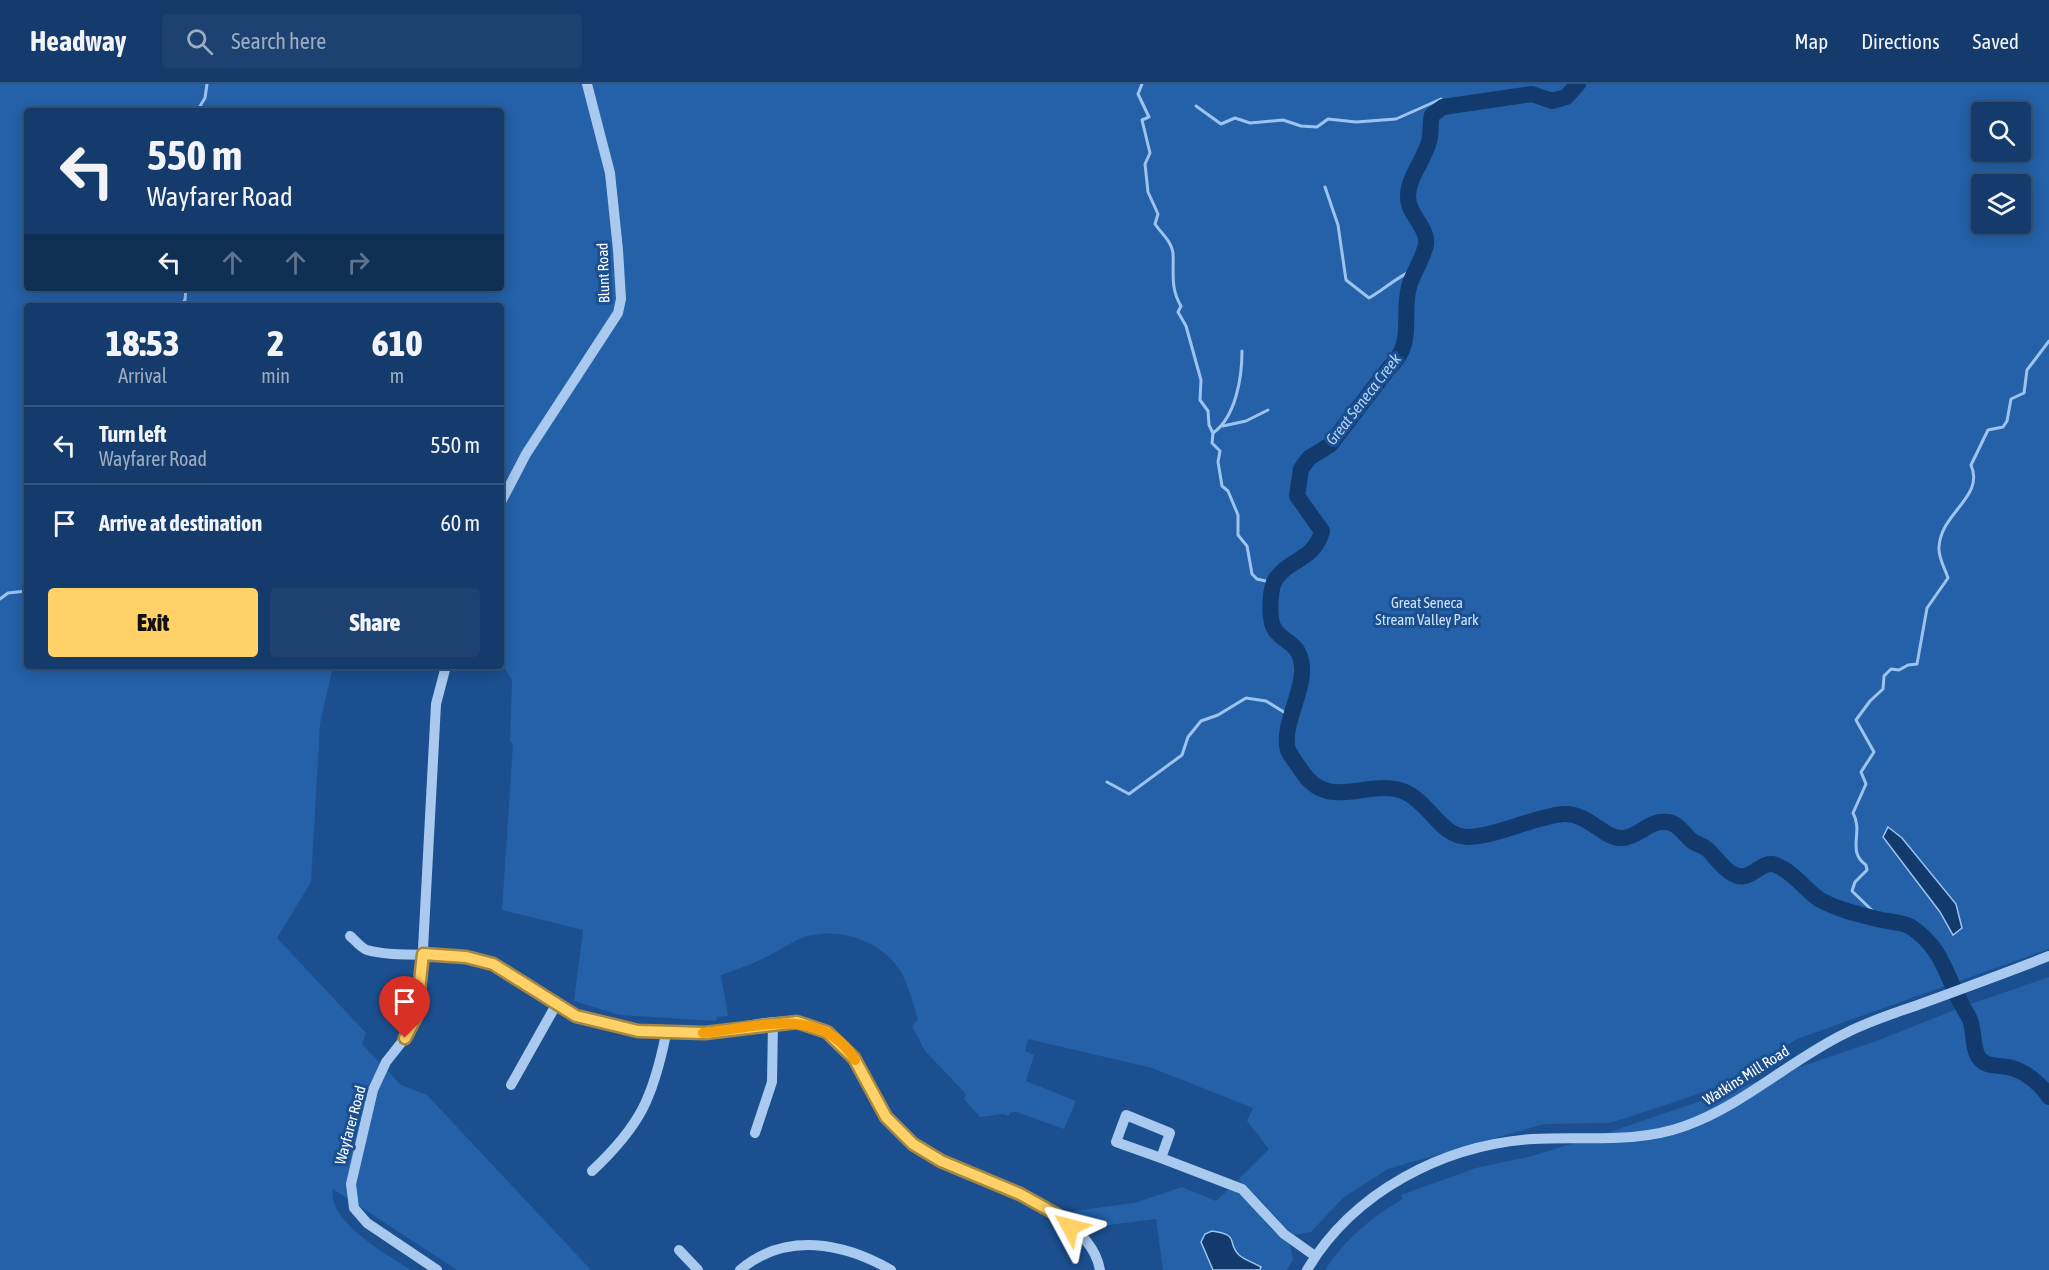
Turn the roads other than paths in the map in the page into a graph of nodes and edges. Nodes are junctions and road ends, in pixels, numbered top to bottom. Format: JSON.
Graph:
{"nodes":[{"id":1,"x":587,"y":84,"type":"edge"},
{"id":2,"x":504,"y":496,"type":"edge"},
{"id":3,"x":445,"y":669,"type":"edge"},
{"id":4,"x":350,"y":936,"type":"dead end"},
{"id":5,"x":423,"y":954,"type":"junction"},
{"id":6,"x":2049,"y":956,"type":"edge"},
{"id":7,"x":556,"y":1005,"type":"junction"},
{"id":8,"x":773,"y":1023,"type":"junction"},
{"id":9,"x":666,"y":1034,"type":"junction"},
{"id":10,"x":511,"y":1085,"type":"dead end"},
{"id":11,"x":755,"y":1133,"type":"dead end"},
{"id":12,"x":1161,"y":1158,"type":"junction"},
{"id":13,"x":592,"y":1171,"type":"dead end"},
{"id":14,"x":679,"y":1250,"type":"dead end"},
{"id":15,"x":1315,"y":1256,"type":"junction"},
{"id":16,"x":437,"y":1270,"type":"edge"},
{"id":17,"x":698,"y":1270,"type":"edge"},
{"id":18,"x":740,"y":1270,"type":"edge"},
{"id":19,"x":891,"y":1270,"type":"edge"},
{"id":20,"x":1100,"y":1270,"type":"edge"},
{"id":21,"x":1307,"y":1270,"type":"edge"}],
"edges":[{"from":1,"to":2,"type":"street","name":"Blunt Road"},
{"from":3,"to":5,"type":"street","name":"Wayfarer Road"},
{"from":4,"to":5,"type":"street"},
{"from":5,"to":7,"type":"street"},
{"from":5,"to":16,"type":"street","name":"Wayfarer Road"},
{"from":6,"to":15,"type":"street","name":"Watkins Mill Road"},
{"from":7,"to":9,"type":"street"},
{"from":7,"to":10,"type":"street"},
{"from":8,"to":9,"type":"street"},
{"from":8,"to":11,"type":"street"},
{"from":8,"to":20,"type":"street"},
{"from":9,"to":13,"type":"street"},
{"from":12,"to":12,"type":"street"},
{"from":12,"to":15,"type":"street"},
{"from":14,"to":17,"type":"street"},
{"from":15,"to":21,"type":"street","name":"Watkins Mill Road"},
{"from":18,"to":19,"type":"street"}]}
